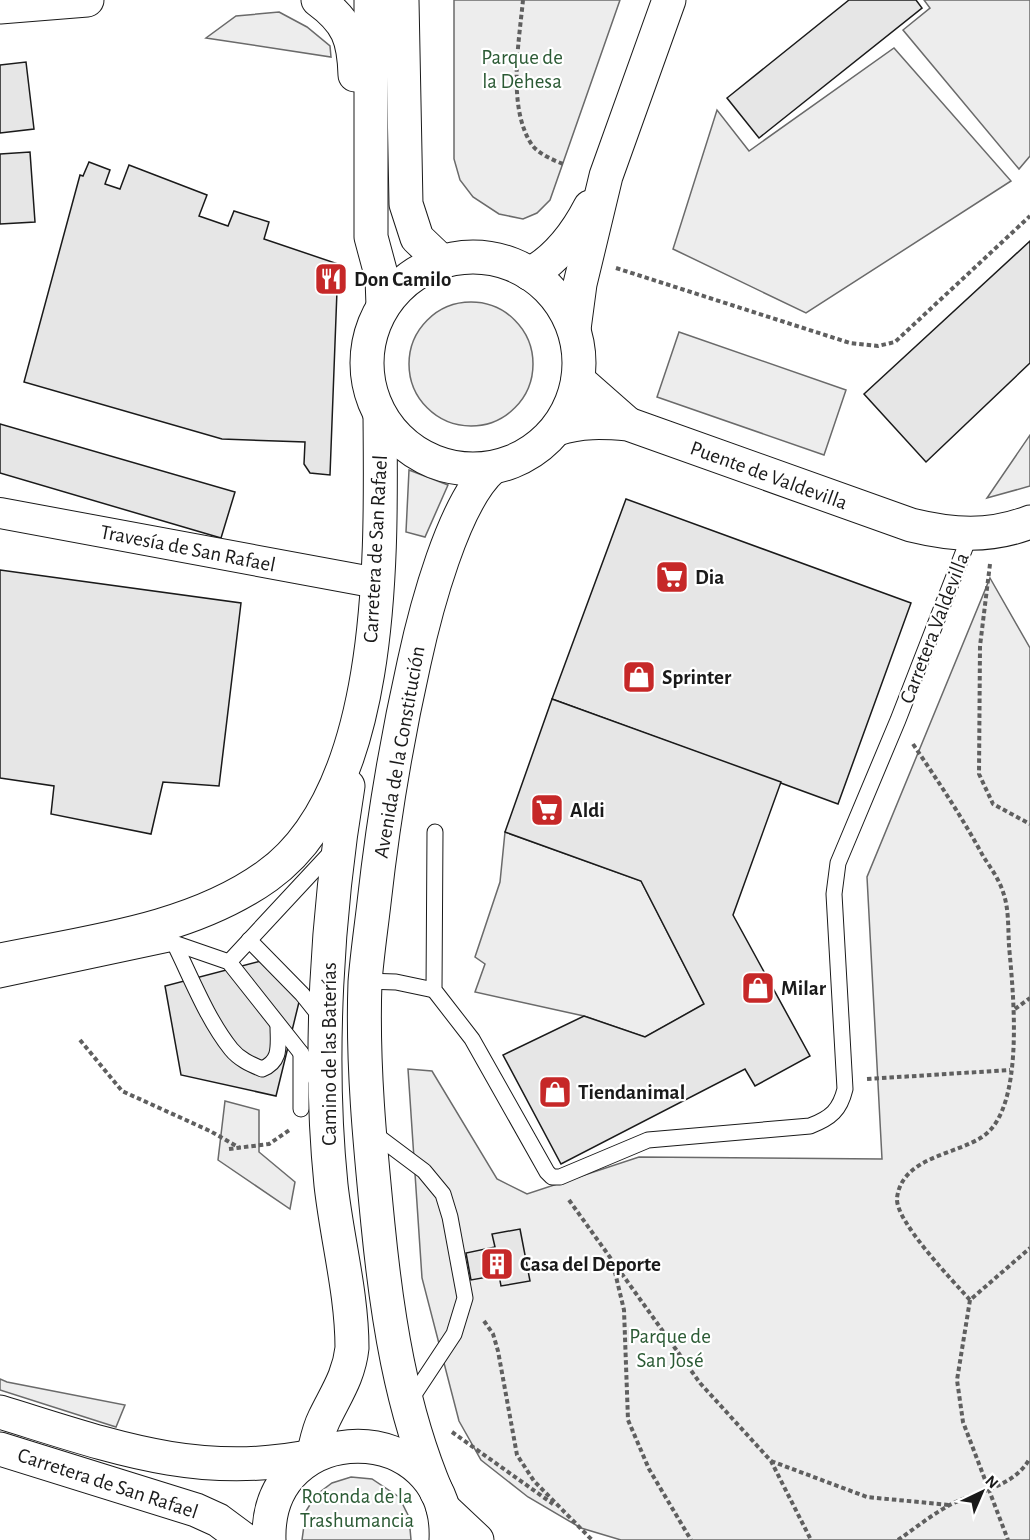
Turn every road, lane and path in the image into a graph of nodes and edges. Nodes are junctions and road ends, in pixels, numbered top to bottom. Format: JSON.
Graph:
{"nodes":[{"id":1,"x":87,"y":0,"type":"edge"},
{"id":2,"x":318,"y":0,"type":"edge"},
{"id":3,"x":371,"y":0,"type":"edge"},
{"id":4,"x":388,"y":0,"type":"edge"},
{"id":5,"x":402,"y":0,"type":"edge"},
{"id":6,"x":523,"y":0,"type":"edge"},
{"id":7,"x":669,"y":0,"type":"edge"},
{"id":8,"x":0,"y":7,"type":"edge"},
{"id":9,"x":563,"y":164,"type":"dead end"},
{"id":10,"x":606,"y":176,"type":"junction"},
{"id":11,"x":1030,"y":216,"type":"edge"},
{"id":12,"x":371,"y":237,"type":"junction"},
{"id":13,"x":431,"y":252,"type":"junction"},
{"id":14,"x":616,"y":268,"type":"dead end"},
{"id":15,"x":530,"y":274,"type":"junction"},
{"id":16,"x":383,"y":306,"type":"junction"},
{"id":17,"x":574,"y":329,"type":"junction"},
{"id":18,"x":578,"y":380,"type":"junction"},
{"id":19,"x":380,"y":415,"type":"junction"},
{"id":20,"x":628,"y":424,"type":"junction"},
{"id":21,"x":557,"y":429,"type":"junction"},
{"id":22,"x":492,"y":468,"type":"junction"},
{"id":23,"x":0,"y":513,"type":"edge"},
{"id":24,"x":1030,"y":522,"type":"edge"},
{"id":25,"x":910,"y":525,"type":"joint"},
{"id":26,"x":982,"y":534,"type":"junction"},
{"id":27,"x":377,"y":583,"type":"junction"},
{"id":28,"x":360,"y":716,"type":"junction"},
{"id":29,"x":898,"y":720,"type":"junction"},
{"id":30,"x":1030,"y":824,"type":"edge"},
{"id":31,"x":435,"y":832,"type":"dead end"},
{"id":32,"x":338,"y":845,"type":"junction"},
{"id":33,"x":249,"y":940,"type":"junction"},
{"id":34,"x":174,"y":943,"type":"junction"},
{"id":35,"x":0,"y":960,"type":"edge"},
{"id":36,"x":229,"y":962,"type":"junction"},
{"id":37,"x":0,"y":980,"type":"edge"},
{"id":38,"x":365,"y":981,"type":"junction"},
{"id":39,"x":434,"y":990,"type":"junction"},
{"id":40,"x":1030,"y":998,"type":"edge"},
{"id":41,"x":1015,"y":1008,"type":"junction"},
{"id":42,"x":278,"y":1025,"type":"junction"},
{"id":43,"x":327,"y":1026,"type":"junction"},
{"id":44,"x":80,"y":1040,"type":"dead end"},
{"id":45,"x":301,"y":1053,"type":"junction"},
{"id":46,"x":1010,"y":1070,"type":"junction"},
{"id":47,"x":845,"y":1080,"type":"junction"},
{"id":48,"x":313,"y":1104,"type":"junction"},
{"id":49,"x":370,"y":1131,"type":"junction"},
{"id":50,"x":240,"y":1148,"type":"junction"},
{"id":51,"x":229,"y":1149,"type":"dead end"},
{"id":52,"x":552,"y":1177,"type":"junction"},
{"id":53,"x":1030,"y":1248,"type":"edge"},
{"id":54,"x":612,"y":1261,"type":"junction"},
{"id":55,"x":464,"y":1294,"type":"junction"},
{"id":56,"x":970,"y":1300,"type":"junction"},
{"id":57,"x":407,"y":1405,"type":"junction"},
{"id":58,"x":0,"y":1412,"type":"edge"},
{"id":59,"x":449,"y":1430,"type":"dead end"},
{"id":60,"x":0,"y":1449,"type":"edge"},
{"id":61,"x":313,"y":1456,"type":"junction"},
{"id":62,"x":1030,"y":1458,"type":"edge"},
{"id":63,"x":771,"y":1461,"type":"junction"},
{"id":64,"x":989,"y":1489,"type":"junction"},
{"id":65,"x":440,"y":1500,"type":"junction"},
{"id":66,"x":949,"y":1505,"type":"junction"},
{"id":67,"x":562,"y":1509,"type":"junction"},
{"id":68,"x":245,"y":1540,"type":"edge"},
{"id":69,"x":269,"y":1540,"type":"edge"},
{"id":70,"x":446,"y":1540,"type":"edge"},
{"id":71,"x":477,"y":1540,"type":"edge"},
{"id":72,"x":592,"y":1540,"type":"edge"},
{"id":73,"x":691,"y":1540,"type":"edge"},
{"id":74,"x":810,"y":1540,"type":"edge"},
{"id":75,"x":898,"y":1540,"type":"edge"},
{"id":76,"x":1008,"y":1540,"type":"edge"}],
"edges":[{"from":1,"to":8,"type":"main road"},
{"from":2,"to":12,"type":"main road"},
{"from":3,"to":12,"type":"main road"},
{"from":4,"to":13,"type":"main road"},
{"from":5,"to":13,"type":"main road"},
{"from":6,"to":9,"type":"path"},
{"from":7,"to":10,"type":"main road"},
{"from":10,"to":15,"type":"main road"},
{"from":10,"to":17,"type":"main road"},
{"from":11,"to":14,"type":"path"},
{"from":12,"to":16,"type":"main road"},
{"from":13,"to":15,"type":"main road"},
{"from":13,"to":16,"type":"main road"},
{"from":15,"to":17,"type":"main road"},
{"from":16,"to":19,"type":"main road"},
{"from":17,"to":18,"type":"main road"},
{"from":18,"to":20,"type":"main road"},
{"from":18,"to":21,"type":"main road"},
{"from":19,"to":22,"type":"main road"},
{"from":19,"to":27,"type":"main road","name":"Carretera de San Rafael"},
{"from":20,"to":21,"type":"main road"},
{"from":20,"to":25,"type":"main road","name":"Puente de Valdevilla"},
{"from":21,"to":22,"type":"main road"},
{"from":22,"to":38,"type":"main road","name":"Avenida de la Constitución"},
{"from":23,"to":27,"type":"street","name":"Travesía de San Rafael"},
{"from":24,"to":26,"type":"main road","name":"Carretera Valdevilla"},
{"from":25,"to":26,"type":"main road","name":"Carretera Valdevilla"},
{"from":26,"to":29,"type":"lane","name":"Carretera Valdevilla"},
{"from":26,"to":30,"type":"path"},
{"from":27,"to":28,"type":"main road","name":"Carretera de San Rafael"},
{"from":28,"to":32,"type":"main road","name":"Camino de las Baterías"},
{"from":28,"to":35,"type":"main road","name":"Carretera de San Rafael"},
{"from":29,"to":41,"type":"path"},
{"from":29,"to":47,"type":"lane"},
{"from":31,"to":39,"type":"lane"},
{"from":32,"to":33,"type":"lane"},
{"from":32,"to":43,"type":"main road","name":"Camino de las Baterías"},
{"from":33,"to":36,"type":"lane"},
{"from":33,"to":43,"type":"lane"},
{"from":34,"to":36,"type":"lane"},
{"from":34,"to":37,"type":"lane"},
{"from":34,"to":42,"type":"lane"},
{"from":36,"to":42,"type":"lane"},
{"from":38,"to":39,"type":"lane"},
{"from":38,"to":49,"type":"main road","name":"Camino de las Baterías"},
{"from":39,"to":52,"type":"lane"},
{"from":40,"to":41,"type":"path"},
{"from":41,"to":46,"type":"path"},
{"from":42,"to":45,"type":"lane"},
{"from":43,"to":48,"type":"main road","name":"Camino de las Baterías"},
{"from":44,"to":50,"type":"path"},
{"from":45,"to":48,"type":"lane"},
{"from":45,"to":48,"type":"lane"},
{"from":46,"to":47,"type":"path"},
{"from":46,"to":56,"type":"path"},
{"from":47,"to":52,"type":"lane"},
{"from":48,"to":50,"type":"path"},
{"from":48,"to":61,"type":"main road","name":"Camino de las Baterías"},
{"from":49,"to":55,"type":"lane","name":"Camino de las Baterías"},
{"from":49,"to":57,"type":"main road","name":"Camino de las Baterías"},
{"from":50,"to":51,"type":"path"},
{"from":52,"to":54,"type":"path"},
{"from":53,"to":56,"type":"path"},
{"from":54,"to":63,"type":"path"},
{"from":54,"to":73,"type":"path"},
{"from":55,"to":57,"type":"lane","name":"Camino de las Baterías"},
{"from":55,"to":67,"type":"path"},
{"from":56,"to":64,"type":"path"},
{"from":57,"to":65,"type":"main road","name":"Camino de las Baterías"},
{"from":58,"to":61,"type":"main road","name":"Carretera de San Rafael"},
{"from":59,"to":67,"type":"path"},
{"from":60,"to":68,"type":"main road","name":"Carretera de San Rafael"},
{"from":61,"to":65,"type":"main road"},
{"from":61,"to":69,"type":"main road"},
{"from":62,"to":64,"type":"path"},
{"from":63,"to":66,"type":"path"},
{"from":63,"to":74,"type":"path"},
{"from":64,"to":66,"type":"path"},
{"from":64,"to":76,"type":"path"},
{"from":65,"to":70,"type":"main road"},
{"from":65,"to":71,"type":"main road"},
{"from":66,"to":75,"type":"path"},
{"from":67,"to":72,"type":"path"}]}
